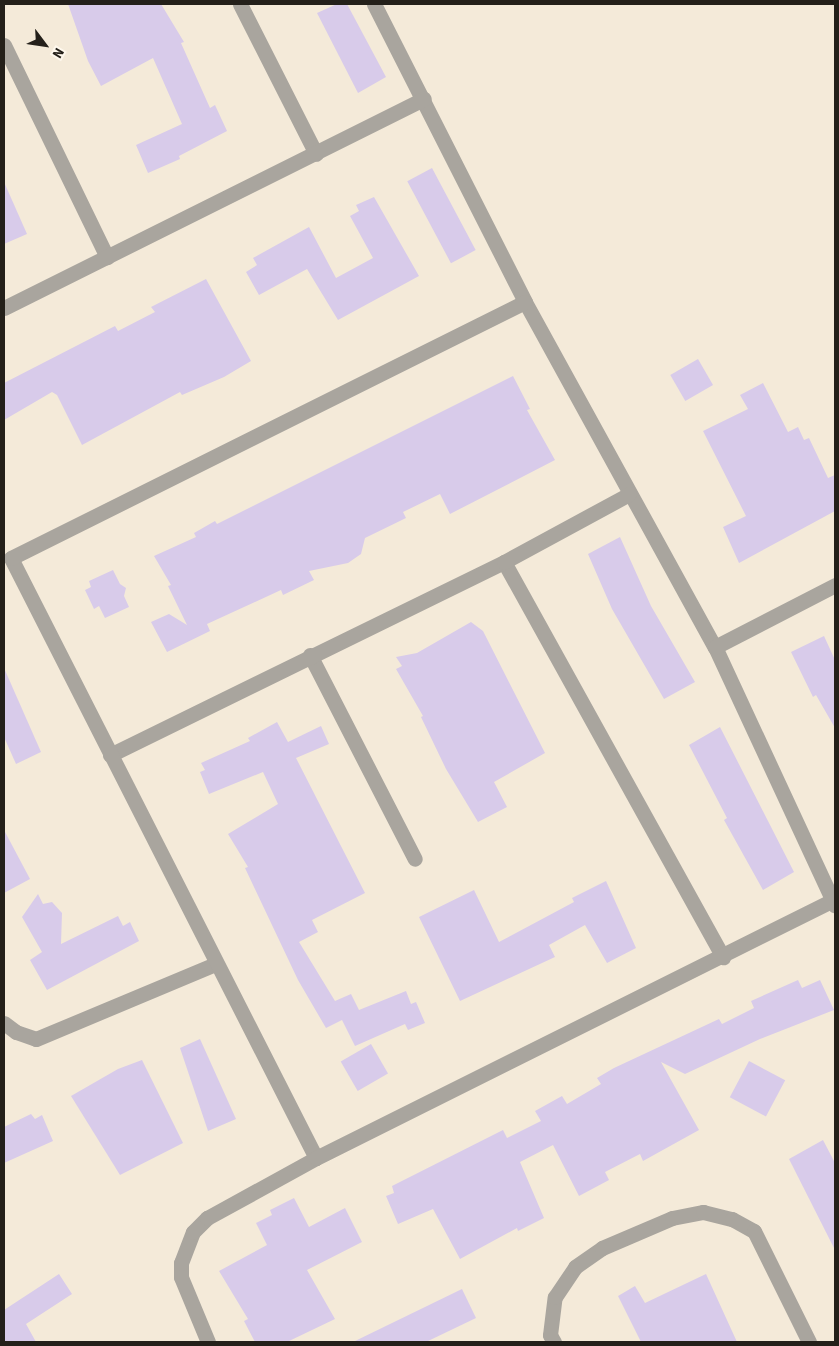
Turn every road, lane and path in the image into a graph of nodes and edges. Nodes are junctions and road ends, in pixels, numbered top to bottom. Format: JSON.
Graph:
{"nodes":[{"id":1,"x":240,"y":4,"type":"edge"},
{"id":2,"x":374,"y":4,"type":"edge"},
{"id":3,"x":4,"y":45,"type":"edge"},
{"id":4,"x":424,"y":99,"type":"junction"},
{"id":5,"x":316,"y":154,"type":"junction"},
{"id":6,"x":107,"y":257,"type":"junction"},
{"id":7,"x":525,"y":302,"type":"junction"},
{"id":8,"x":4,"y":308,"type":"edge"},
{"id":9,"x":628,"y":494,"type":"junction"},
{"id":10,"x":7,"y":560,"type":"edge"},
{"id":11,"x":504,"y":562,"type":"junction"},
{"id":12,"x":835,"y":585,"type":"edge"},
{"id":13,"x":715,"y":647,"type":"junction"},
{"id":14,"x":310,"y":655,"type":"junction"},
{"id":15,"x":110,"y":755,"type":"junction"},
{"id":16,"x":415,"y":859,"type":"dead end"},
{"id":17,"x":834,"y":902,"type":"edge"},
{"id":18,"x":723,"y":957,"type":"junction"},
{"id":19,"x":215,"y":964,"type":"junction"},
{"id":20,"x":4,"y":1023,"type":"edge"},
{"id":21,"x":316,"y":1158,"type":"junction"},
{"id":22,"x":208,"y":1342,"type":"edge"},
{"id":23,"x":554,"y":1342,"type":"edge"},
{"id":24,"x":809,"y":1342,"type":"edge"}],
"edges":[{"from":1,"to":5,"type":"street"},
{"from":2,"to":4,"type":"street"},
{"from":3,"to":6,"type":"street"},
{"from":4,"to":5,"type":"street"},
{"from":4,"to":7,"type":"street"},
{"from":5,"to":6,"type":"street"},
{"from":6,"to":8,"type":"street"},
{"from":7,"to":9,"type":"street"},
{"from":7,"to":10,"type":"street"},
{"from":9,"to":11,"type":"street"},
{"from":9,"to":13,"type":"street"},
{"from":10,"to":15,"type":"street"},
{"from":11,"to":14,"type":"street"},
{"from":11,"to":18,"type":"street"},
{"from":12,"to":13,"type":"street"},
{"from":13,"to":17,"type":"street"},
{"from":14,"to":15,"type":"street"},
{"from":14,"to":16,"type":"street"},
{"from":15,"to":19,"type":"street"},
{"from":17,"to":18,"type":"street"},
{"from":18,"to":21,"type":"street"},
{"from":19,"to":20,"type":"street"},
{"from":19,"to":21,"type":"street"},
{"from":21,"to":22,"type":"street"},
{"from":23,"to":24,"type":"street"}]}
